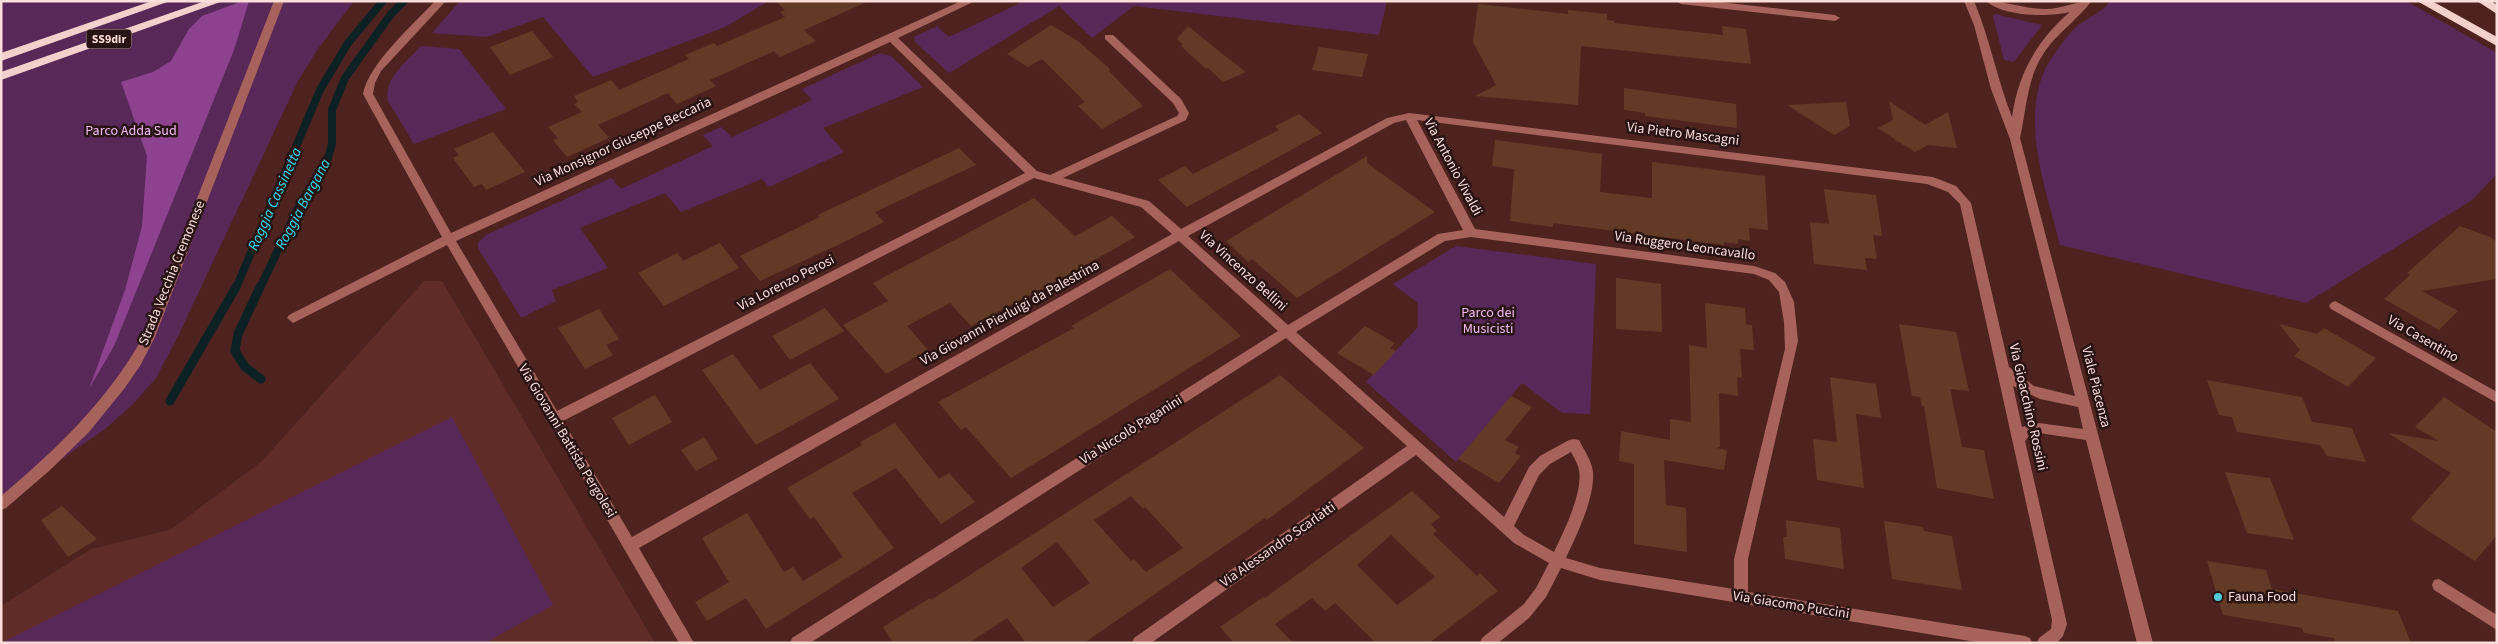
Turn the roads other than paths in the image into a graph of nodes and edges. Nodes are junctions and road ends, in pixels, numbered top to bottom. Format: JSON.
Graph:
{"nodes":[{"id":1,"x":164,"y":1,"type":"edge"},
{"id":2,"x":216,"y":1,"type":"edge"},
{"id":3,"x":279,"y":1,"type":"edge"},
{"id":4,"x":441,"y":1,"type":"edge"},
{"id":5,"x":970,"y":1,"type":"edge"},
{"id":6,"x":1681,"y":1,"type":"edge"},
{"id":7,"x":1969,"y":1,"type":"edge"},
{"id":8,"x":1991,"y":1,"type":"edge"},
{"id":9,"x":2423,"y":1,"type":"edge"},
{"id":10,"x":2482,"y":1,"type":"edge"},
{"id":11,"x":2087,"y":2,"type":"edge"},
{"id":12,"x":2497,"y":10,"type":"edge"},
{"id":13,"x":1835,"y":18,"type":"dead end"},
{"id":14,"x":891,"y":37,"type":"junction"},
{"id":15,"x":1109,"y":37,"type":"dead end"},
{"id":16,"x":2497,"y":42,"type":"edge"},
{"id":17,"x":1,"y":57,"type":"edge"},
{"id":18,"x":1,"y":76,"type":"edge"},
{"id":19,"x":1409,"y":116,"type":"junction"},
{"id":20,"x":2015,"y":139,"type":"junction"},
{"id":21,"x":1033,"y":174,"type":"junction"},
{"id":22,"x":1051,"y":179,"type":"junction"},
{"id":23,"x":1952,"y":189,"type":"joint"},
{"id":24,"x":1471,"y":232,"type":"junction"},
{"id":25,"x":1180,"y":235,"type":"junction"},
{"id":26,"x":449,"y":238,"type":"junction"},
{"id":27,"x":2335,"y":306,"type":"dead end"},
{"id":28,"x":293,"y":318,"type":"dead end"},
{"id":29,"x":1287,"y":331,"type":"junction"},
{"id":30,"x":2002,"y":370,"type":"junction"},
{"id":31,"x":2497,"y":398,"type":"edge"},
{"id":32,"x":2084,"y":403,"type":"junction"},
{"id":33,"x":554,"y":419,"type":"junction"},
{"id":34,"x":2092,"y":436,"type":"junction"},
{"id":35,"x":2019,"y":440,"type":"junction"},
{"id":36,"x":1416,"y":447,"type":"junction"},
{"id":37,"x":1,"y":504,"type":"edge"},
{"id":38,"x":1506,"y":527,"type":"junction"},
{"id":39,"x":630,"y":546,"type":"junction"},
{"id":40,"x":1558,"y":562,"type":"junction"},
{"id":41,"x":2439,"y":585,"type":"dead end"},
{"id":42,"x":1741,"y":597,"type":"junction"},
{"id":43,"x":2497,"y":623,"type":"edge"},
{"id":44,"x":2049,"y":640,"type":"edge"},
{"id":45,"x":687,"y":643,"type":"edge"},
{"id":46,"x":797,"y":643,"type":"edge"},
{"id":47,"x":1139,"y":643,"type":"edge"},
{"id":48,"x":1487,"y":643,"type":"edge"},
{"id":49,"x":2025,"y":643,"type":"edge"},
{"id":50,"x":2146,"y":643,"type":"edge"}],
"edges":[{"from":1,"to":17,"type":"highway","number":"SS9dir"},
{"from":2,"to":18,"type":"highway","number":"SS9dir"},
{"from":3,"to":37,"type":"street","name":"Strada Vecchia Cremonese"},
{"from":4,"to":26,"type":"street","name":"Via Giovanni Battista Pergolesi"},
{"from":5,"to":14,"type":"street","name":"Via Monsignor Giuseppe Beccaria"},
{"from":6,"to":13,"type":"street"},
{"from":7,"to":20,"type":"street","name":"Viale Piacenza"},
{"from":8,"to":11,"type":"street"},
{"from":9,"to":16,"type":"highway"},
{"from":10,"to":12,"type":"highway"},
{"from":11,"to":20,"type":"street","name":"Viale Piacenza"},
{"from":14,"to":21,"type":"street","name":"Via Vincenzo Bellini"},
{"from":14,"to":26,"type":"street","name":"Via Monsignor Giuseppe Beccaria"},
{"from":15,"to":22,"type":"street"},
{"from":19,"to":23,"type":"street","name":"Via Pietro Mascagni"},
{"from":19,"to":24,"type":"street","name":"Via Antonio Vivaldi"},
{"from":19,"to":25,"type":"street","name":"Via Giovanni Pierluigi da Palestrina"},
{"from":20,"to":32,"type":"street","name":"Viale Piacenza"},
{"from":21,"to":22,"type":"street","name":"Via Vincenzo Bellini"},
{"from":21,"to":33,"type":"street","name":"Via Lorenzo Perosi"},
{"from":22,"to":25,"type":"street","name":"Via Vincenzo Bellini"},
{"from":23,"to":30,"type":"street","name":"Via Gioacchino Rossini"},
{"from":24,"to":29,"type":"street","name":"Via Niccolò Paganini"},
{"from":24,"to":42,"type":"street","name":"Via Ruggero Leoncavallo"},
{"from":25,"to":29,"type":"street","name":"Via Vincenzo Bellini"},
{"from":25,"to":39,"type":"street","name":"Via Giovanni Pierluigi da Palestrina"},
{"from":26,"to":28,"type":"street","name":"Via Monsignor Giuseppe Beccaria"},
{"from":26,"to":33,"type":"street","name":"Via Giovanni Battista Pergolesi"},
{"from":27,"to":31,"type":"street","name":"Via Casentino"},
{"from":29,"to":36,"type":"street","name":"Via Vincenzo Bellini"},
{"from":29,"to":46,"type":"street","name":"Via Niccolò Paganini"},
{"from":30,"to":32,"type":"street"},
{"from":30,"to":35,"type":"street","name":"Via Gioacchino Rossini"},
{"from":32,"to":34,"type":"street","name":"Viale Piacenza"},
{"from":33,"to":39,"type":"street","name":"Via Giovanni Battista Pergolesi"},
{"from":34,"to":35,"type":"street"},
{"from":34,"to":50,"type":"street","name":"Viale Piacenza"},
{"from":35,"to":44,"type":"street","name":"Via Gioacchino Rossini"},
{"from":36,"to":38,"type":"street","name":"Via Vincenzo Bellini"},
{"from":36,"to":47,"type":"street","name":"Via Alessandro Scarlatti"},
{"from":38,"to":40,"type":"street","name":"Via Vincenzo Bellini"},
{"from":38,"to":40,"type":"street"},
{"from":39,"to":45,"type":"street","name":"Via Giovanni Battista Pergolesi"},
{"from":40,"to":42,"type":"street","name":"Via Giacomo Puccini"},
{"from":40,"to":48,"type":"street"},
{"from":41,"to":43,"type":"street"},
{"from":42,"to":49,"type":"street","name":"Via Giacomo Puccini"}]}
